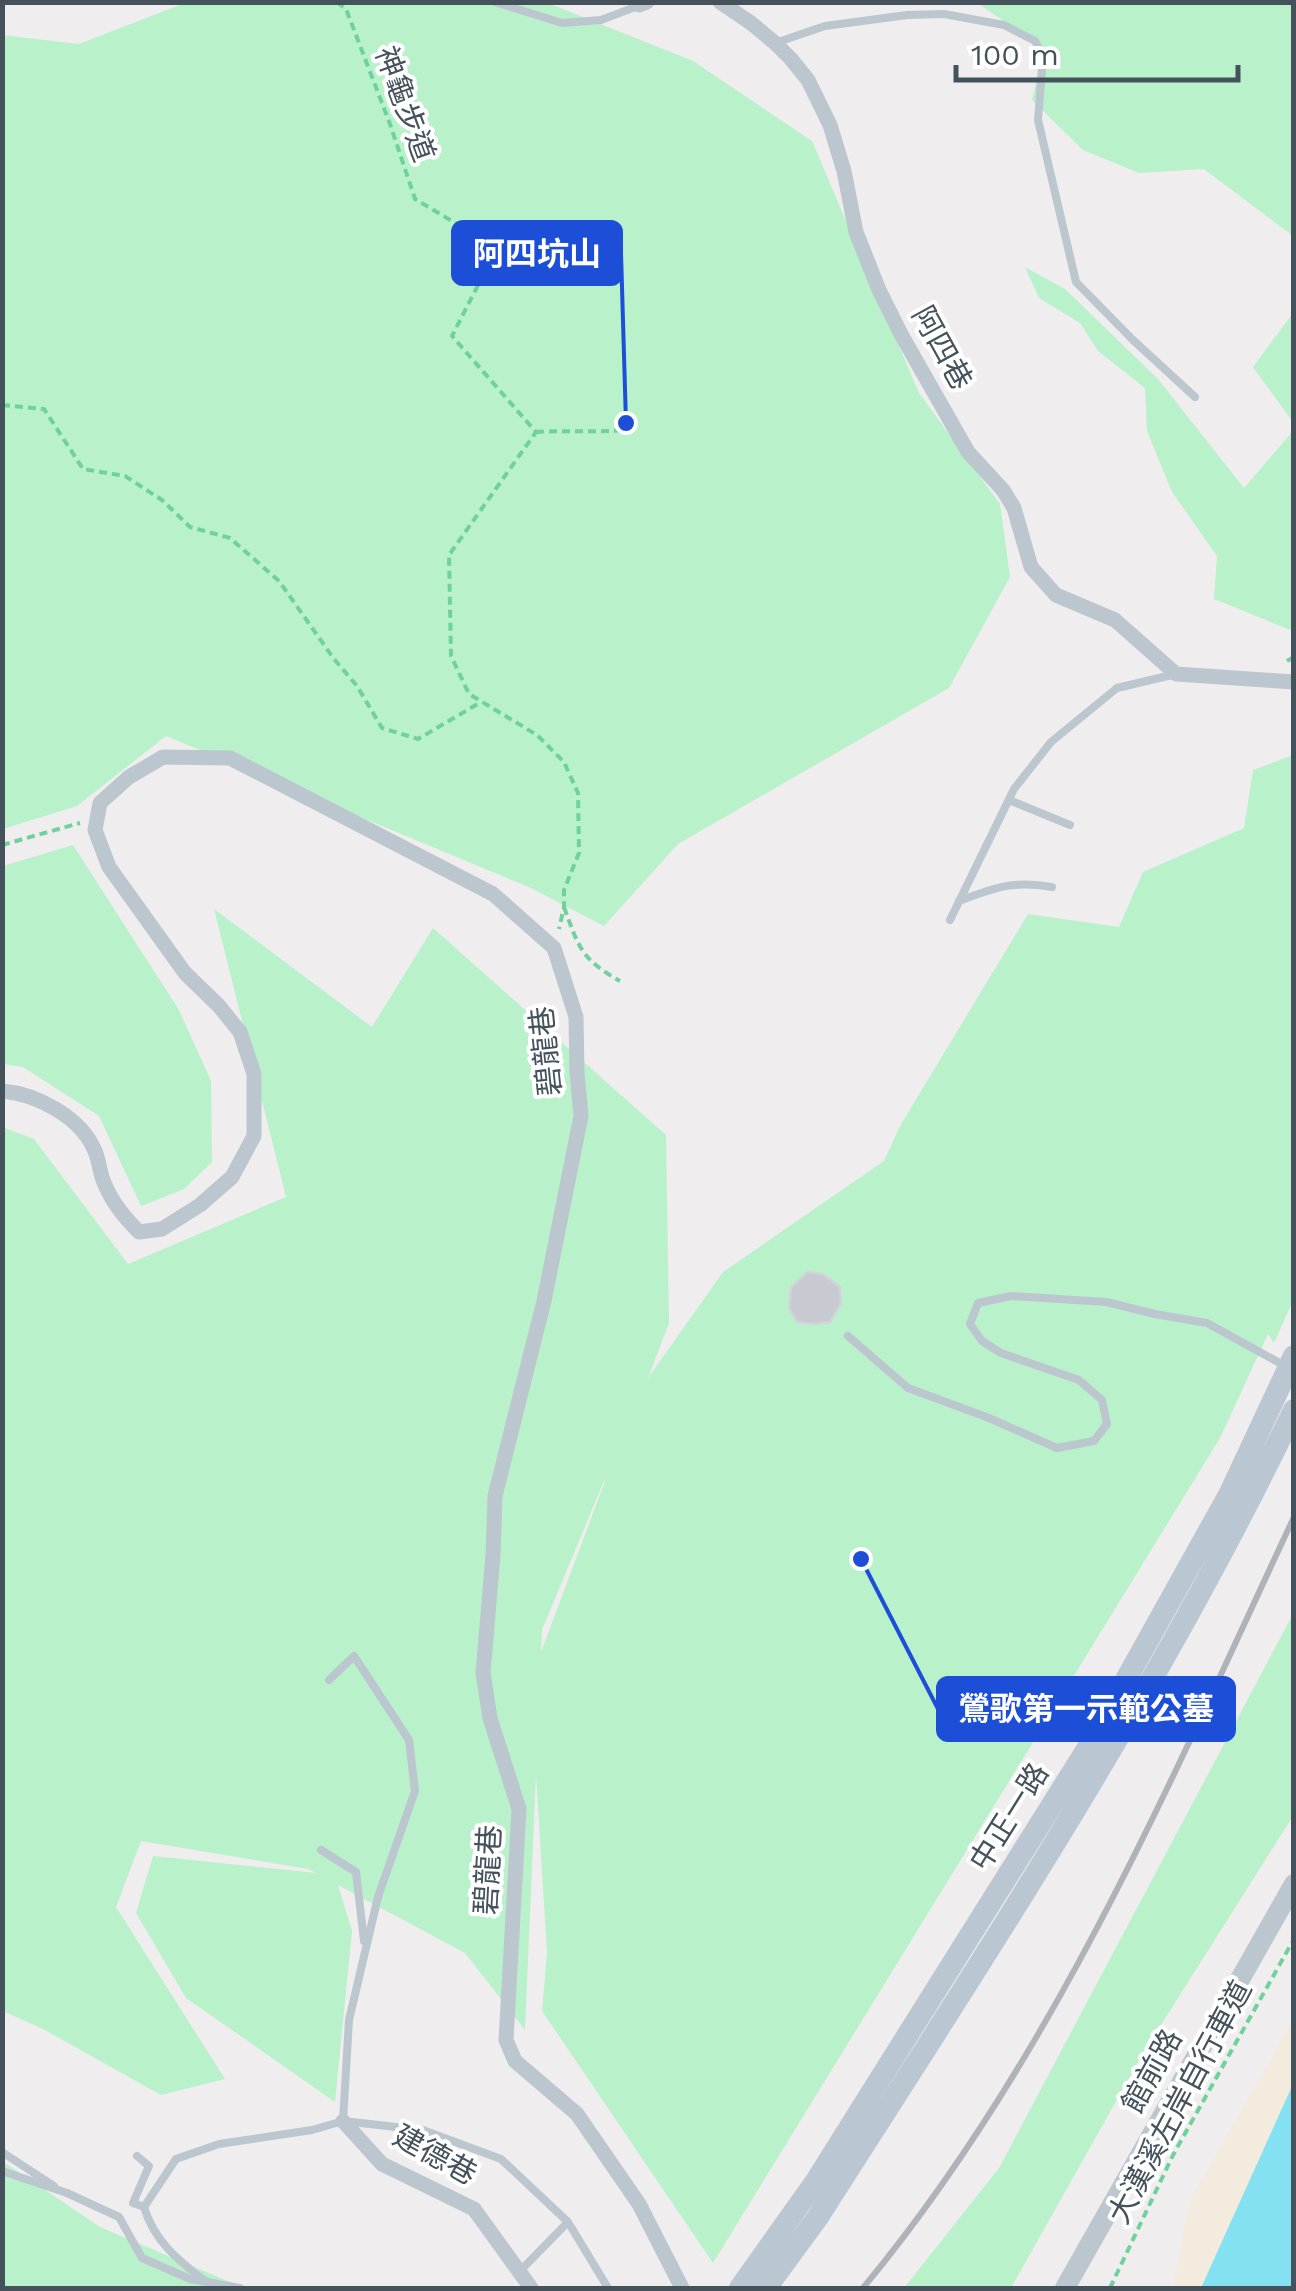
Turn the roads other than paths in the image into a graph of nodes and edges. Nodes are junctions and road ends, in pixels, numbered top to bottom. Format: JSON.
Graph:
{"nodes":[{"id":1,"x":495,"y":2,"type":"edge"},
{"id":2,"x":720,"y":2,"type":"edge"},
{"id":3,"x":641,"y":3,"type":"edge"},
{"id":4,"x":775,"y":44,"type":"junction"},
{"id":5,"x":1195,"y":397,"type":"dead end"},
{"id":6,"x":1289,"y":673,"type":"edge"},
{"id":7,"x":1176,"y":674,"type":"junction"},
{"id":8,"x":1008,"y":800,"type":"junction"},
{"id":9,"x":1070,"y":824,"type":"dead end"},
{"id":10,"x":1052,"y":886,"type":"dead end"},
{"id":11,"x":959,"y":901,"type":"junction"},
{"id":12,"x":950,"y":920,"type":"dead end"},
{"id":13,"x":2,"y":1091,"type":"edge"},
{"id":14,"x":848,"y":1336,"type":"dead end"},
{"id":15,"x":1292,"y":1365,"type":"edge"},
{"id":16,"x":1294,"y":1410,"type":"edge"},
{"id":17,"x":328,"y":1680,"type":"dead end"},
{"id":18,"x":321,"y":1850,"type":"dead end"},
{"id":19,"x":1294,"y":1884,"type":"edge"},
{"id":20,"x":366,"y":1950,"type":"junction"},
{"id":21,"x":343,"y":2122,"type":"junction"},
{"id":22,"x":2,"y":2152,"type":"edge"},
{"id":23,"x":137,"y":2156,"type":"dead end"},
{"id":24,"x":2,"y":2171,"type":"edge"},
{"id":25,"x":66,"y":2194,"type":"junction"},
{"id":26,"x":144,"y":2207,"type":"junction"},
{"id":27,"x":568,"y":2222,"type":"junction"},
{"id":28,"x":520,"y":2270,"type":"junction"},
{"id":29,"x":205,"y":2281,"type":"junction"},
{"id":30,"x":240,"y":2288,"type":"edge"},
{"id":31,"x":531,"y":2288,"type":"edge"},
{"id":32,"x":608,"y":2288,"type":"edge"},
{"id":33,"x":682,"y":2288,"type":"edge"},
{"id":34,"x":740,"y":2288,"type":"edge"},
{"id":35,"x":766,"y":2288,"type":"edge"},
{"id":36,"x":1065,"y":2288,"type":"edge"}],
"edges":[{"from":1,"to":3,"type":"lane"},
{"from":2,"to":4,"type":"street","name":"阿四巷"},
{"from":4,"to":5,"type":"lane"},
{"from":4,"to":7,"type":"street","name":"阿四巷"},
{"from":6,"to":7,"type":"street"},
{"from":7,"to":8,"type":"lane"},
{"from":8,"to":9,"type":"lane"},
{"from":8,"to":11,"type":"lane"},
{"from":10,"to":11,"type":"lane"},
{"from":11,"to":12,"type":"lane"},
{"from":13,"to":33,"type":"street","name":"碧龍巷"},
{"from":14,"to":15,"type":"lane"},
{"from":15,"to":34,"type":"main road","name":"中正一路"},
{"from":16,"to":35,"type":"main road","name":"中正一路"},
{"from":17,"to":20,"type":"lane"},
{"from":18,"to":20,"type":"lane"},
{"from":19,"to":36,"type":"street","name":"館前路"},
{"from":20,"to":21,"type":"lane"},
{"from":21,"to":26,"type":"lane"},
{"from":21,"to":27,"type":"lane"},
{"from":21,"to":28,"type":"street","name":"建德巷"},
{"from":22,"to":25,"type":"lane"},
{"from":23,"to":26,"type":"lane"},
{"from":24,"to":25,"type":"lane"},
{"from":25,"to":29,"type":"lane"},
{"from":26,"to":29,"type":"lane"},
{"from":27,"to":28,"type":"lane"},
{"from":27,"to":32,"type":"lane"},
{"from":28,"to":31,"type":"street","name":"建德巷"},
{"from":29,"to":30,"type":"lane"}]}
